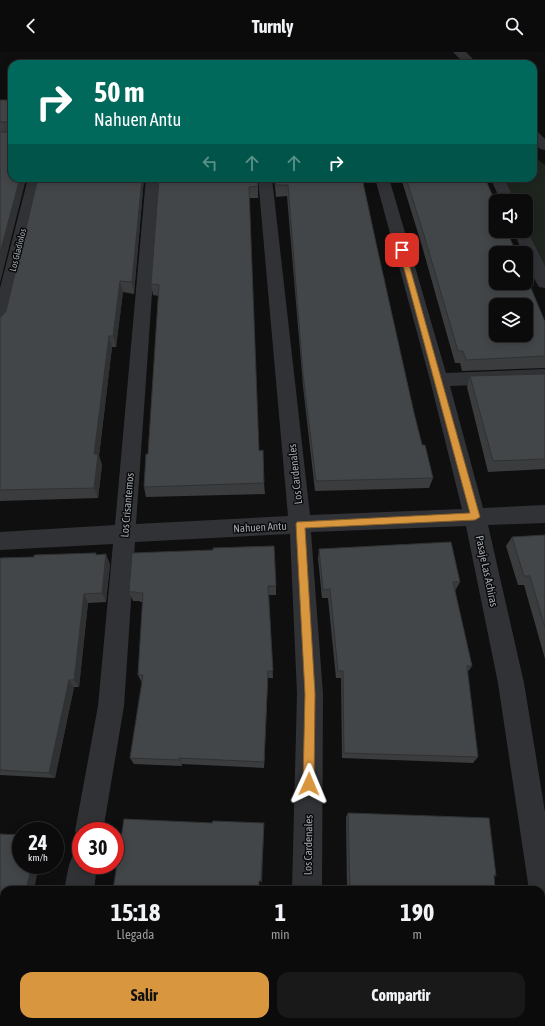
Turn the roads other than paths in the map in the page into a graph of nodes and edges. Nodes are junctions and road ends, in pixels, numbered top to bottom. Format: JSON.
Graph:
{"nodes":[{"id":1,"x":459,"y":52,"type":"edge"},
{"id":2,"x":468,"y":60,"type":"edge"},
{"id":3,"x":35,"y":182,"type":"edge"},
{"id":4,"x":153,"y":182,"type":"edge"},
{"id":5,"x":265,"y":182,"type":"edge"},
{"id":6,"x":383,"y":182,"type":"edge"},
{"id":7,"x":499,"y":182,"type":"edge"},
{"id":8,"x":505,"y":194,"type":"edge"},
{"id":9,"x":524,"y":238,"type":"edge"},
{"id":10,"x":545,"y":283,"type":"edge"},
{"id":11,"x":0,"y":322,"type":"edge"},
{"id":12,"x":545,"y":376,"type":"edge"},
{"id":13,"x":439,"y":380,"type":"junction"},
{"id":14,"x":545,"y":514,"type":"edge"},
{"id":15,"x":475,"y":517,"type":"junction"},
{"id":16,"x":300,"y":524,"type":"junction"},
{"id":17,"x":125,"y":535,"type":"junction"},
{"id":18,"x":0,"y":541,"type":"edge"},
{"id":19,"x":91,"y":822,"type":"edge"},
{"id":20,"x":82,"y":874,"type":"edge"},
{"id":21,"x":80,"y":886,"type":"edge"},
{"id":22,"x":307,"y":886,"type":"edge"},
{"id":23,"x":543,"y":886,"type":"edge"}],
"edges":[{"from":1,"to":2,"type":"street"},
{"from":3,"to":11,"type":"street","name":"Los Gladiolos"},
{"from":4,"to":17,"type":"street","name":"Los Crisantemos"},
{"from":5,"to":16,"type":"street","name":"Los Cardenales"},
{"from":6,"to":13,"type":"street","name":"Pasaje Las Achiras"},
{"from":7,"to":8,"type":"street"},
{"from":9,"to":10,"type":"street"},
{"from":12,"to":13,"type":"street"},
{"from":13,"to":15,"type":"street","name":"Pasaje Las Achiras"},
{"from":14,"to":15,"type":"street","name":"Nahuen Antu"},
{"from":15,"to":16,"type":"street","name":"Nahuen Antu"},
{"from":15,"to":23,"type":"street","name":"Pasaje Las Achiras"},
{"from":16,"to":17,"type":"street","name":"Nahuen Antu"},
{"from":16,"to":22,"type":"street","name":"Los Cardenales"},
{"from":17,"to":18,"type":"street","name":"Nahuen Antu"},
{"from":17,"to":19,"type":"street","name":"Los Crisantemos"},
{"from":20,"to":21,"type":"street"}]}
